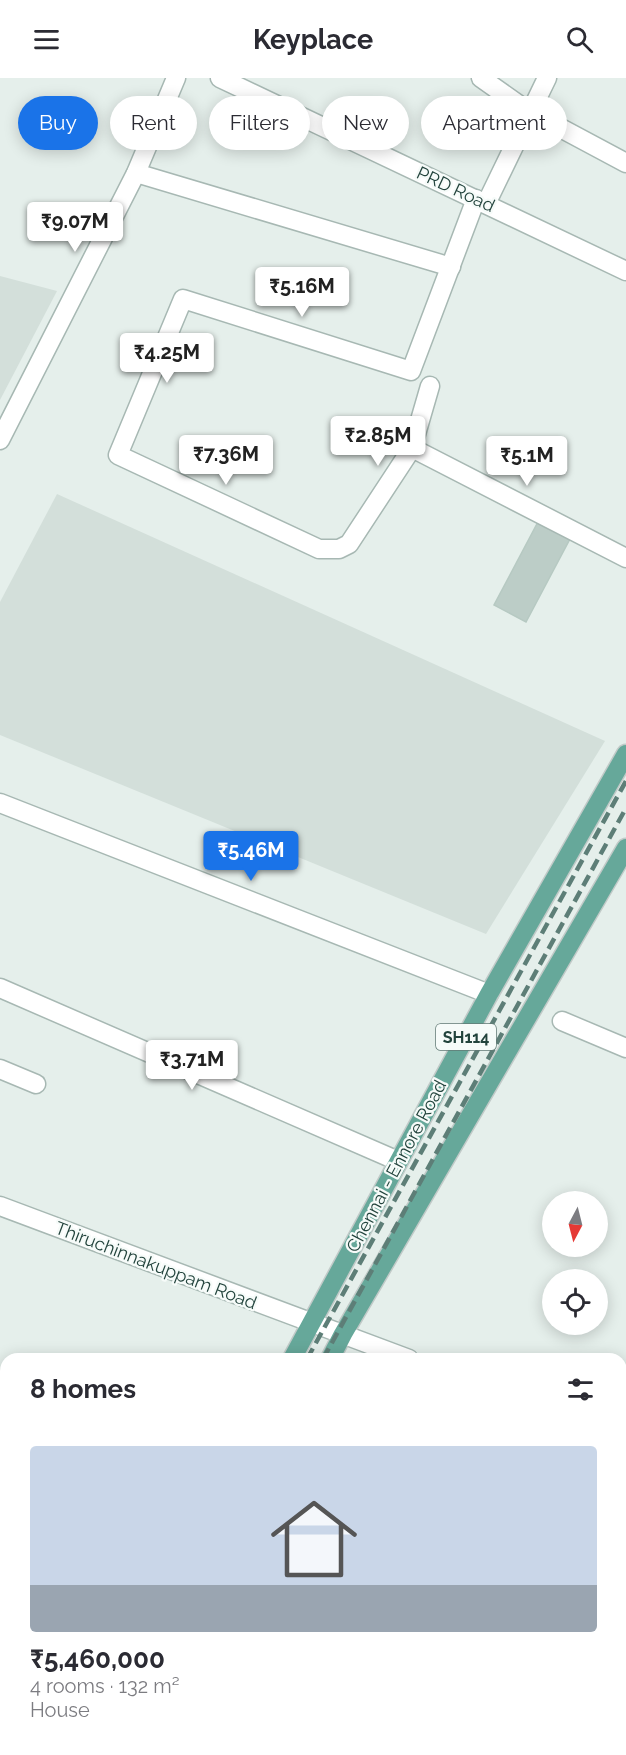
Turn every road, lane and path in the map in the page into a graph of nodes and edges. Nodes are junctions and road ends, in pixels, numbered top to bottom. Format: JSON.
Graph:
{"nodes":[{"id":1,"x":176,"y":78,"type":"edge"},
{"id":2,"x":220,"y":78,"type":"edge"},
{"id":3,"x":481,"y":78,"type":"edge"},
{"id":4,"x":547,"y":78,"type":"edge"},
{"id":5,"x":507,"y":96,"type":"edge"},
{"id":6,"x":539,"y":96,"type":"edge"},
{"id":7,"x":567,"y":131,"type":"edge"},
{"id":8,"x":510,"y":150,"type":"edge"},
{"id":9,"x":626,"y":163,"type":"edge"},
{"id":10,"x":136,"y":173,"type":"junction"},
{"id":11,"x":481,"y":201,"type":"junction"},
{"id":12,"x":451,"y":267,"type":"junction"},
{"id":13,"x":626,"y":271,"type":"edge"},
{"id":14,"x":430,"y":386,"type":"dead end"},
{"id":15,"x":0,"y":440,"type":"edge"},
{"id":16,"x":412,"y":448,"type":"junction"},
{"id":17,"x":626,"y":558,"type":"edge"},
{"id":18,"x":626,"y":754,"type":"edge"},
{"id":19,"x":0,"y":803,"type":"edge"},
{"id":20,"x":626,"y":848,"type":"edge"},
{"id":21,"x":0,"y":988,"type":"edge"},
{"id":22,"x":489,"y":994,"type":"junction"},
{"id":23,"x":562,"y":1021,"type":"dead end"},
{"id":24,"x":626,"y":1048,"type":"edge"},
{"id":25,"x":0,"y":1069,"type":"edge"},
{"id":26,"x":36,"y":1084,"type":"dead end"},
{"id":27,"x":398,"y":1161,"type":"junction"},
{"id":28,"x":0,"y":1206,"type":"edge"},
{"id":29,"x":311,"y":1324,"type":"junction"},
{"id":30,"x":343,"y":1334,"type":"junction"},
{"id":31,"x":295,"y":1353,"type":"edge"},
{"id":32,"x":333,"y":1353,"type":"edge"},
{"id":33,"x":393,"y":1353,"type":"edge"}],
"edges":[{"from":1,"to":10,"type":"street"},
{"from":2,"to":11,"type":"street","name":"PRD Road"},
{"from":3,"to":5,"type":"street"},
{"from":4,"to":6,"type":"street"},
{"from":7,"to":9,"type":"street"},
{"from":8,"to":11,"type":"street"},
{"from":10,"to":12,"type":"street"},
{"from":10,"to":15,"type":"street"},
{"from":11,"to":12,"type":"street"},
{"from":11,"to":13,"type":"street","name":"PRD Road"},
{"from":12,"to":16,"type":"street"},
{"from":14,"to":16,"type":"street"},
{"from":16,"to":17,"type":"street"},
{"from":18,"to":22,"type":"main road","name":"Chennai - Ennore Road","number":"SH114"},
{"from":19,"to":22,"type":"street"},
{"from":20,"to":30,"type":"main road","name":"Chennai - Ennore Road","number":"SH114"},
{"from":21,"to":27,"type":"street"},
{"from":22,"to":27,"type":"main road","name":"Chennai - Ennore Road","number":"SH114"},
{"from":23,"to":24,"type":"street"},
{"from":25,"to":26,"type":"street"},
{"from":27,"to":29,"type":"main road","name":"Chennai - Ennore Road","number":"SH114"},
{"from":28,"to":29,"type":"street","name":"Thiruchinnakuppam Road"},
{"from":29,"to":30,"type":"street","name":"Thiruchinnakuppam Road"},
{"from":29,"to":31,"type":"main road","name":"Chennai - Ennore Road","number":"SH114"},
{"from":30,"to":32,"type":"main road","name":"Chennai - Ennore Road","number":"SH114"},
{"from":30,"to":33,"type":"street","name":"Thiruchinnakuppam Road"}]}
